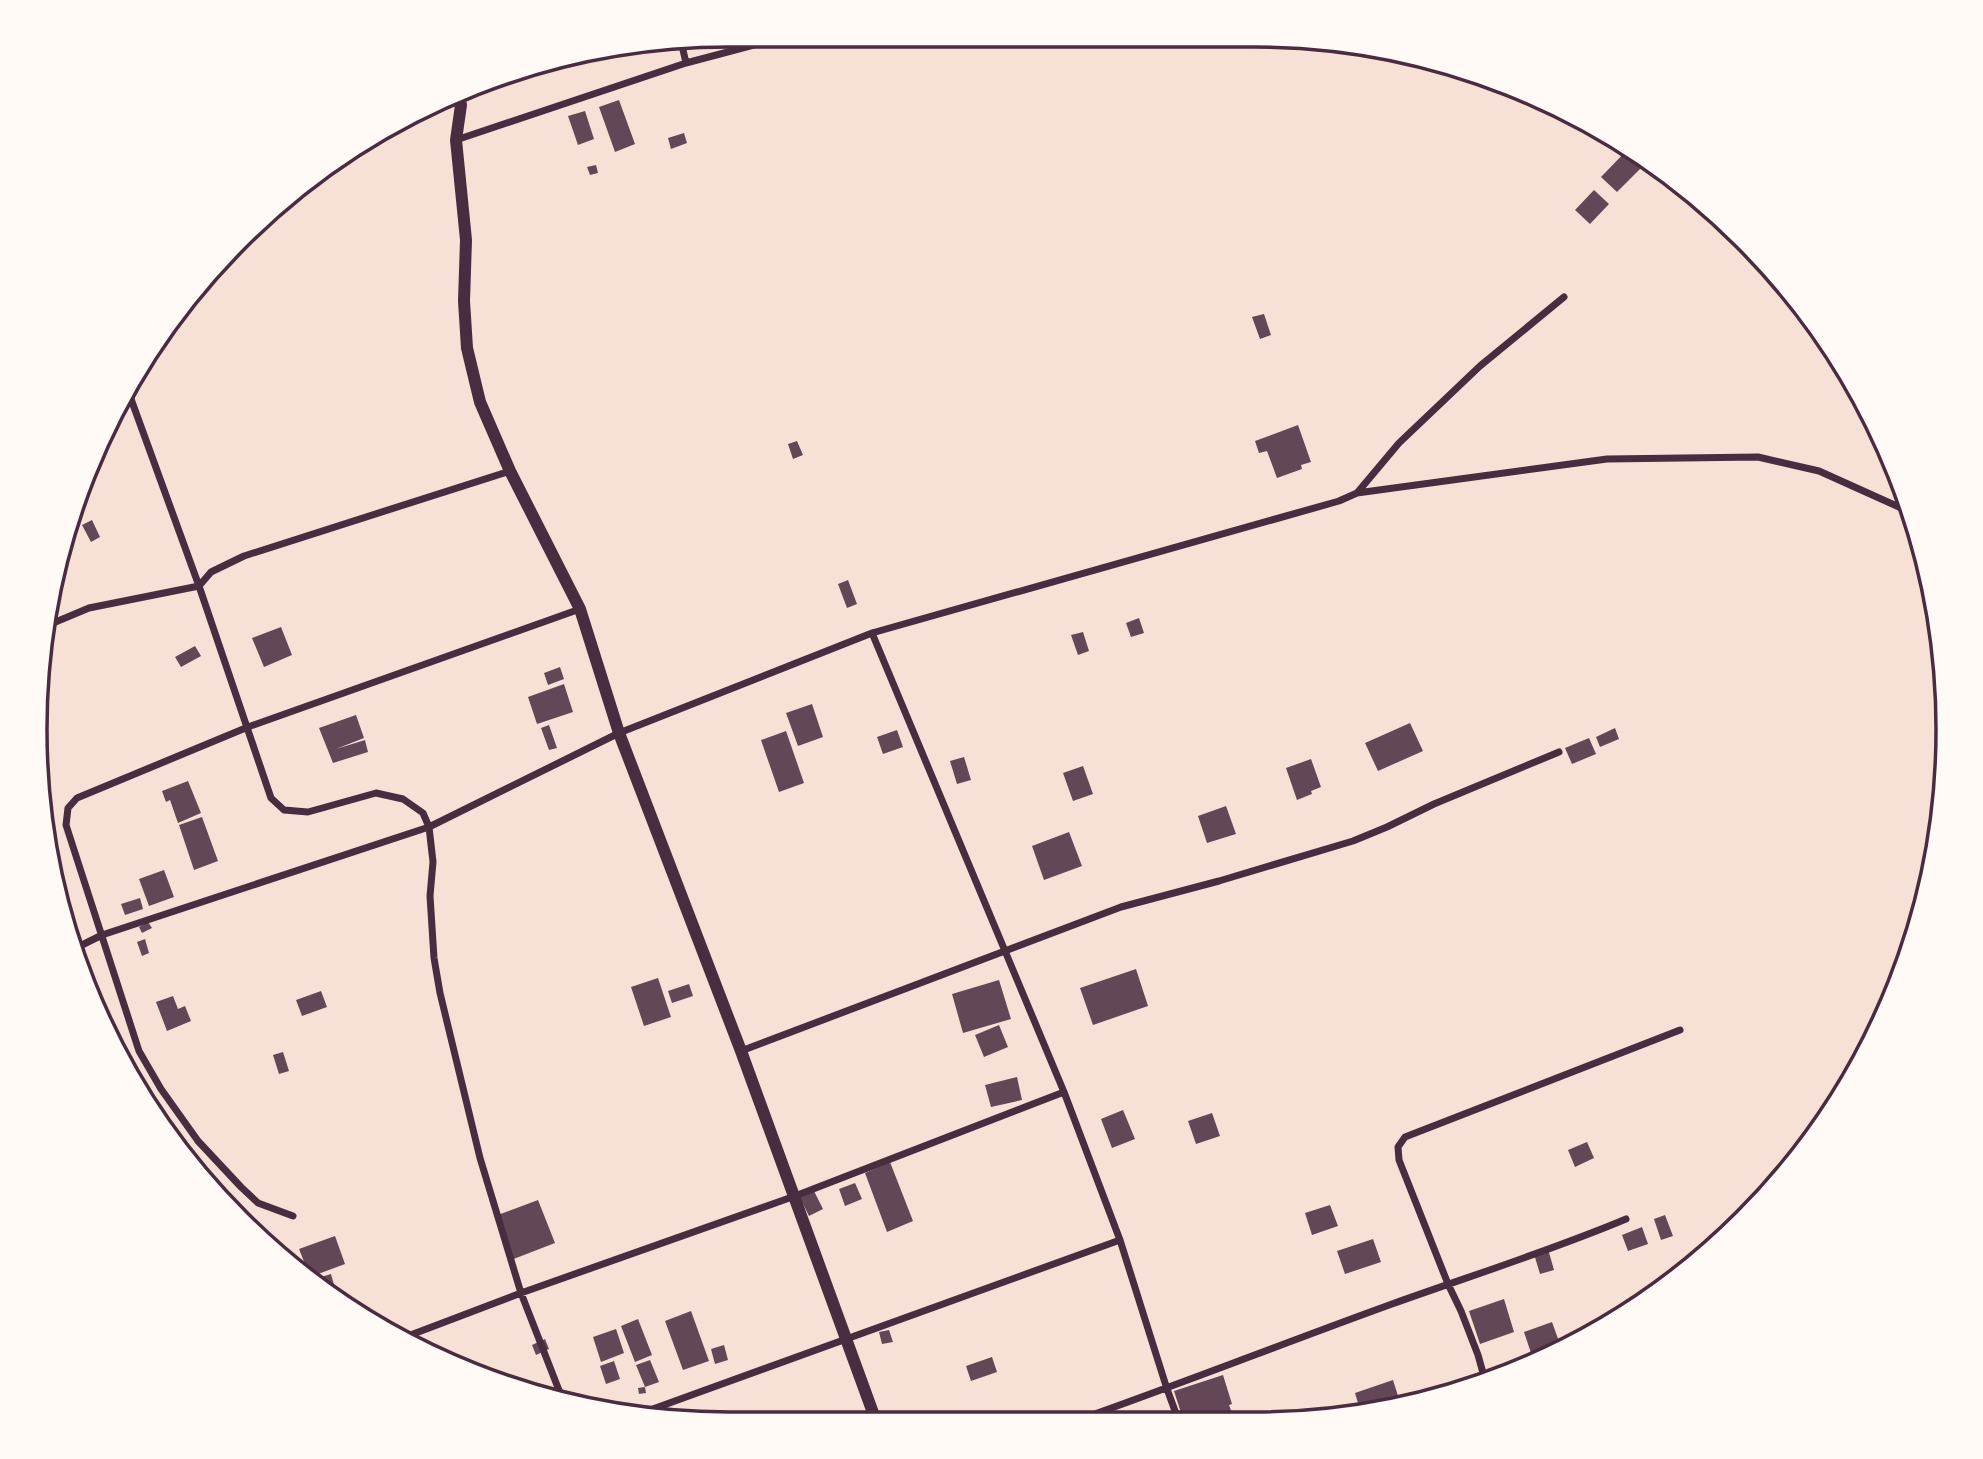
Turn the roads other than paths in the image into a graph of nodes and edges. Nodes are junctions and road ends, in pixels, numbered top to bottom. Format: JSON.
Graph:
{"nodes":[{"id":1,"x":745,"y":47,"type":"edge"},
{"id":2,"x":683,"y":49,"type":"edge"},
{"id":3,"x":686,"y":62,"type":"junction"},
{"id":4,"x":460,"y":103,"type":"edge"},
{"id":5,"x":456,"y":140,"type":"junction"},
{"id":6,"x":1564,"y":297,"type":"dead end"},
{"id":7,"x":132,"y":401,"type":"edge"},
{"id":8,"x":510,"y":471,"type":"junction"},
{"id":9,"x":1357,"y":493,"type":"junction"},
{"id":10,"x":1899,"y":507,"type":"edge"},
{"id":11,"x":199,"y":586,"type":"junction"},
{"id":12,"x":580,"y":609,"type":"junction"},
{"id":13,"x":56,"y":620,"type":"edge"},
{"id":14,"x":872,"y":633,"type":"junction"},
{"id":15,"x":248,"y":727,"type":"junction"},
{"id":16,"x":618,"y":733,"type":"junction"},
{"id":17,"x":1559,"y":751,"type":"dead end"},
{"id":18,"x":429,"y":827,"type":"junction"},
{"id":19,"x":102,"y":935,"type":"junction"},
{"id":20,"x":82,"y":945,"type":"edge"},
{"id":21,"x":1005,"y":951,"type":"junction"},
{"id":22,"x":1681,"y":1030,"type":"dead end"},
{"id":23,"x":741,"y":1051,"type":"junction"},
{"id":24,"x":1064,"y":1092,"type":"junction"},
{"id":25,"x":794,"y":1196,"type":"junction"},
{"id":26,"x":293,"y":1216,"type":"dead end"},
{"id":27,"x":1626,"y":1219,"type":"dead end"},
{"id":28,"x":1120,"y":1240,"type":"junction"},
{"id":29,"x":1448,"y":1284,"type":"junction"},
{"id":30,"x":522,"y":1293,"type":"junction"},
{"id":31,"x":414,"y":1334,"type":"edge"},
{"id":32,"x":845,"y":1338,"type":"junction"},
{"id":33,"x":1483,"y":1372,"type":"edge"},
{"id":34,"x":1167,"y":1389,"type":"junction"},
{"id":35,"x":559,"y":1390,"type":"edge"},
{"id":36,"x":657,"y":1407,"type":"edge"},
{"id":37,"x":873,"y":1412,"type":"edge"},
{"id":38,"x":1101,"y":1412,"type":"edge"},
{"id":39,"x":1175,"y":1412,"type":"edge"}],
"edges":[{"from":1,"to":3,"type":"street"},
{"from":2,"to":3,"type":"street"},
{"from":3,"to":5,"type":"street"},
{"from":4,"to":5,"type":"street"},
{"from":5,"to":8,"type":"street"},
{"from":6,"to":9,"type":"street"},
{"from":7,"to":11,"type":"street"},
{"from":8,"to":11,"type":"street"},
{"from":8,"to":12,"type":"street"},
{"from":9,"to":10,"type":"street"},
{"from":9,"to":14,"type":"street"},
{"from":11,"to":13,"type":"street"},
{"from":11,"to":15,"type":"street"},
{"from":12,"to":15,"type":"street"},
{"from":12,"to":16,"type":"street"},
{"from":14,"to":16,"type":"street"},
{"from":14,"to":21,"type":"street"},
{"from":15,"to":18,"type":"street"},
{"from":15,"to":19,"type":"street"},
{"from":16,"to":18,"type":"street"},
{"from":16,"to":23,"type":"street"},
{"from":17,"to":21,"type":"street"},
{"from":18,"to":19,"type":"street"},
{"from":18,"to":30,"type":"street"},
{"from":19,"to":20,"type":"street"},
{"from":19,"to":26,"type":"street"},
{"from":21,"to":23,"type":"street"},
{"from":21,"to":24,"type":"street"},
{"from":22,"to":29,"type":"street"},
{"from":23,"to":25,"type":"street"},
{"from":24,"to":25,"type":"street"},
{"from":24,"to":28,"type":"street"},
{"from":25,"to":30,"type":"street"},
{"from":25,"to":32,"type":"street"},
{"from":27,"to":29,"type":"street"},
{"from":28,"to":32,"type":"street"},
{"from":28,"to":34,"type":"street"},
{"from":29,"to":33,"type":"street"},
{"from":29,"to":34,"type":"street"},
{"from":30,"to":31,"type":"street"},
{"from":30,"to":35,"type":"street"},
{"from":32,"to":36,"type":"street"},
{"from":32,"to":37,"type":"street"},
{"from":34,"to":38,"type":"street"},
{"from":34,"to":39,"type":"street"}]}
